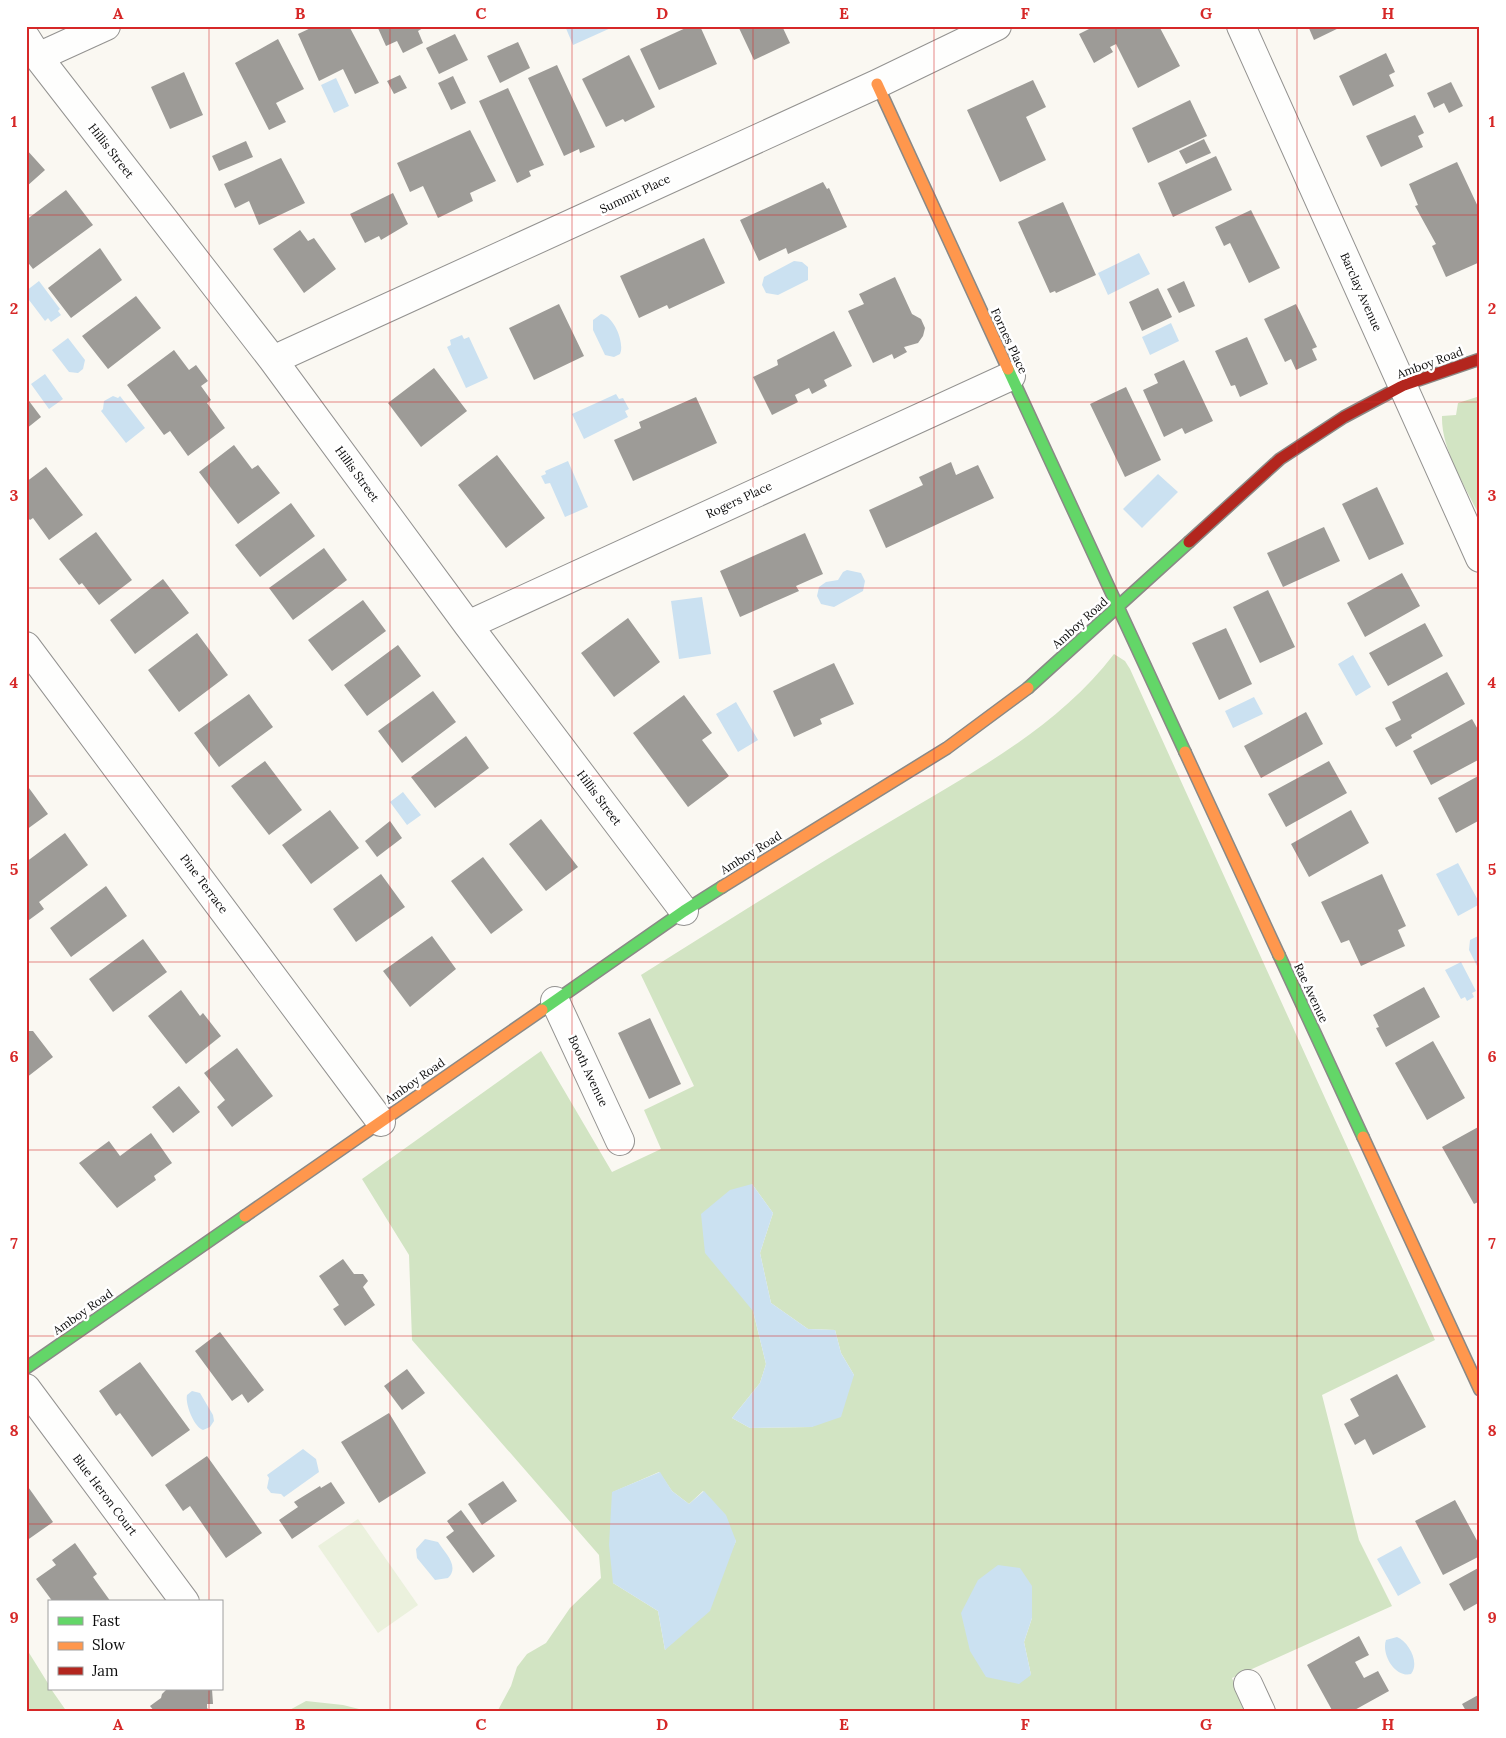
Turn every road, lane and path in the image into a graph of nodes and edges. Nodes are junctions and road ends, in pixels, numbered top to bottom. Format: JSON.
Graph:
{"nodes":[{"id":1,"x":106,"y":26,"type":"edge"},
{"id":2,"x":996,"y":26,"type":"edge"},
{"id":3,"x":1241,"y":26,"type":"edge"},
{"id":4,"x":32,"y":48,"type":"edge"},
{"id":5,"x":877,"y":84,"type":"junction"},
{"id":6,"x":1480,"y":359,"type":"edge"},
{"id":7,"x":273,"y":360,"type":"junction"},
{"id":8,"x":1010,"y":376,"type":"junction"},
{"id":9,"x":1404,"y":385,"type":"junction"},
{"id":10,"x":1480,"y":558,"type":"edge"},
{"id":11,"x":1117,"y":609,"type":"junction"},
{"id":12,"x":468,"y":624,"type":"junction"},
{"id":13,"x":26,"y":646,"type":"edge"},
{"id":14,"x":684,"y":911,"type":"junction"},
{"id":15,"x":555,"y":1001,"type":"junction"},
{"id":16,"x":381,"y":1122,"type":"junction"},
{"id":17,"x":620,"y":1141,"type":"dead end"},
{"id":18,"x":26,"y":1368,"type":"edge"},
{"id":19,"x":26,"y":1388,"type":"edge"},
{"id":20,"x":1480,"y":1390,"type":"edge"},
{"id":21,"x":183,"y":1600,"type":"edge"},
{"id":22,"x":1248,"y":1684,"type":"dead end"},
{"id":23,"x":1261,"y":1712,"type":"edge"}],
"edges":[{"from":1,"to":4,"type":"street"},
{"from":2,"to":5,"type":"street","name":"Summit Place"},
{"from":3,"to":9,"type":"street","name":"Barclay Avenue"},
{"from":4,"to":7,"type":"street","name":"Hillis Street"},
{"from":5,"to":7,"type":"street","name":"Summit Place"},
{"from":5,"to":8,"type":"main road","name":"Fornes Place"},
{"from":6,"to":9,"type":"main road","name":"Amboy Road"},
{"from":7,"to":12,"type":"street","name":"Hillis Street"},
{"from":8,"to":11,"type":"main road","name":"Fornes Place"},
{"from":8,"to":12,"type":"street","name":"Rogers Place"},
{"from":9,"to":10,"type":"street","name":"Barclay Avenue"},
{"from":9,"to":11,"type":"main road","name":"Amboy Road"},
{"from":11,"to":14,"type":"main road","name":"Amboy Road"},
{"from":11,"to":20,"type":"main road","name":"Rae Avenue"},
{"from":12,"to":14,"type":"street","name":"Hillis Street"},
{"from":13,"to":16,"type":"street","name":"Pine Terrace"},
{"from":14,"to":15,"type":"main road","name":"Amboy Road"},
{"from":15,"to":16,"type":"main road","name":"Amboy Road"},
{"from":15,"to":17,"type":"street","name":"Booth Avenue"},
{"from":16,"to":18,"type":"main road","name":"Amboy Road"},
{"from":19,"to":21,"type":"street","name":"Blue Heron Court"},
{"from":22,"to":23,"type":"street"}]}
